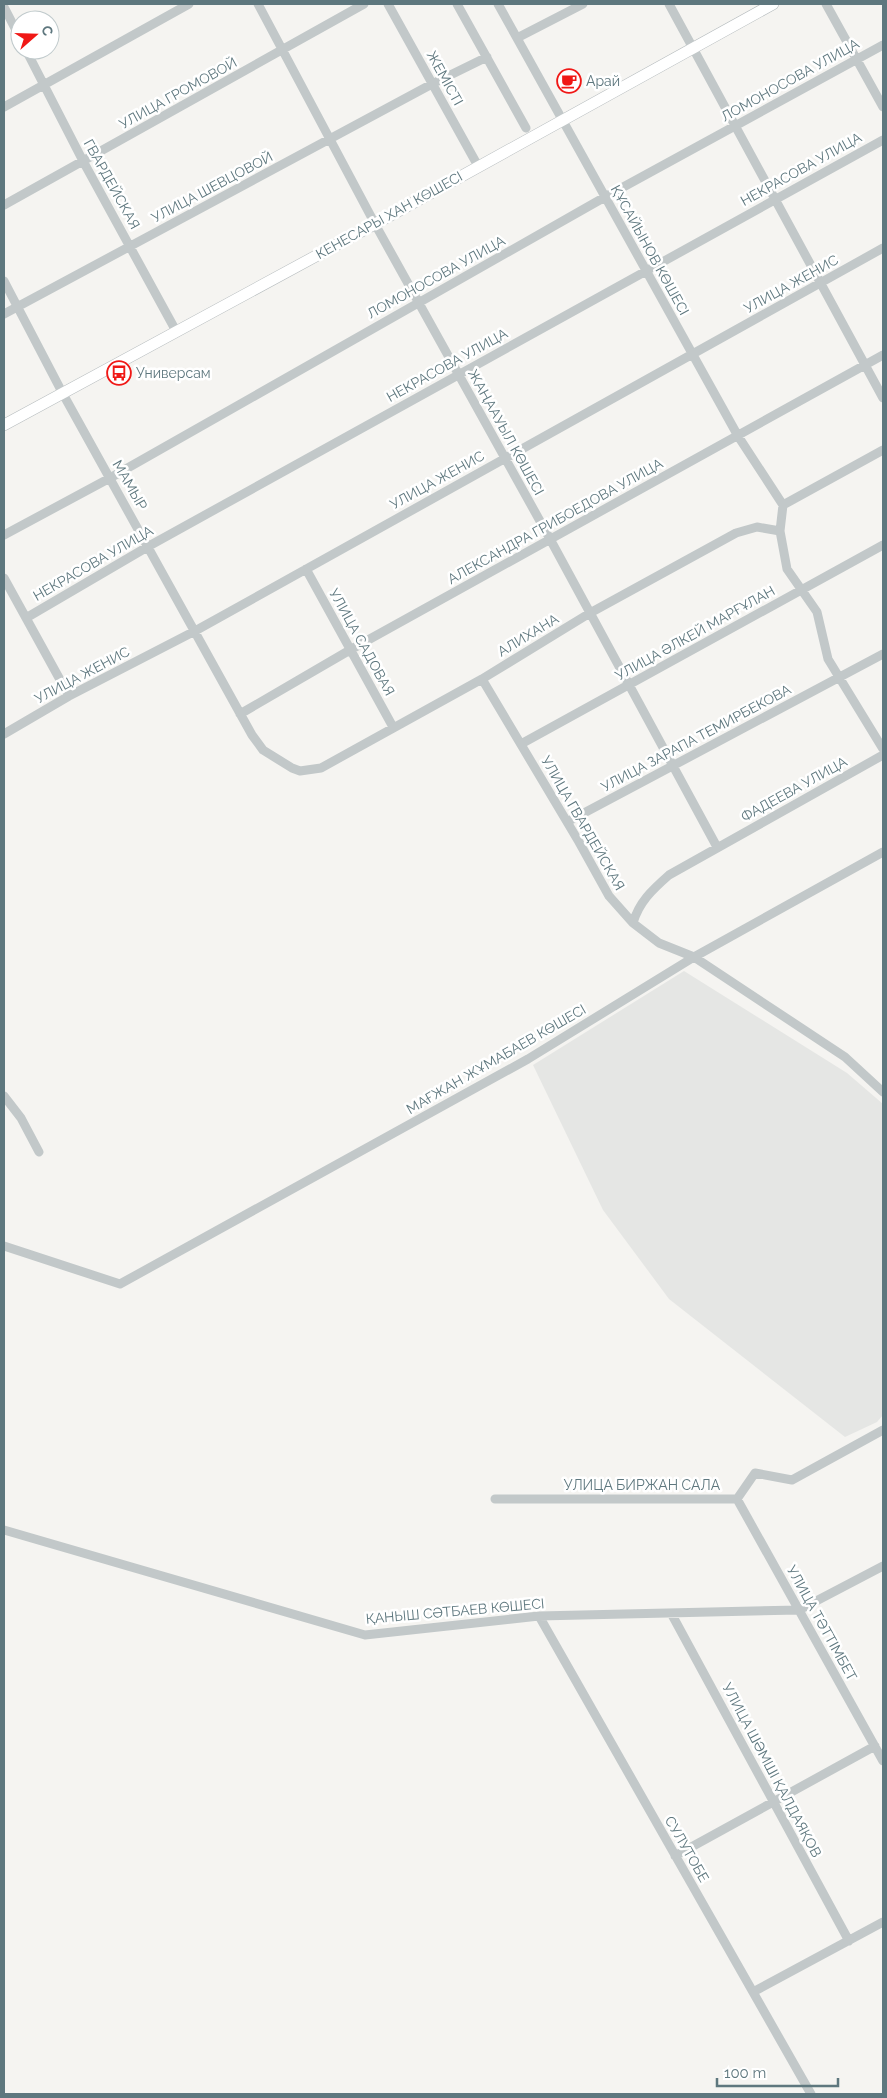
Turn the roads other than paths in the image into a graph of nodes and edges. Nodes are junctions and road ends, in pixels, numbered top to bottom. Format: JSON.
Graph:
{"nodes":[{"id":1,"x":190,"y":4,"type":"edge"},
{"id":2,"x":258,"y":4,"type":"edge"},
{"id":3,"x":364,"y":4,"type":"edge"},
{"id":4,"x":388,"y":4,"type":"edge"},
{"id":5,"x":457,"y":4,"type":"edge"},
{"id":6,"x":498,"y":4,"type":"edge"},
{"id":7,"x":582,"y":4,"type":"edge"},
{"id":8,"x":668,"y":4,"type":"edge"},
{"id":9,"x":773,"y":4,"type":"edge"},
{"id":10,"x":826,"y":4,"type":"edge"},
{"id":11,"x":4,"y":7,"type":"edge"},
{"id":12,"x":10,"y":19,"type":"edge"},
{"id":13,"x":517,"y":38,"type":"junction"},
{"id":14,"x":883,"y":45,"type":"edge"},
{"id":15,"x":693,"y":48,"type":"junction"},
{"id":16,"x":284,"y":50,"type":"junction"},
{"id":17,"x":487,"y":57,"type":"junction"},
{"id":18,"x":31,"y":60,"type":"edge"},
{"id":19,"x":856,"y":60,"type":"junction"},
{"id":20,"x":432,"y":84,"type":"junction"},
{"id":21,"x":44,"y":85,"type":"junction"},
{"id":22,"x":4,"y":107,"type":"edge"},
{"id":23,"x":883,"y":107,"type":"edge"},
{"id":24,"x":563,"y":120,"type":"junction"},
{"id":25,"x":734,"y":127,"type":"junction"},
{"id":26,"x":526,"y":128,"type":"dead end"},
{"id":27,"x":330,"y":139,"type":"junction"},
{"id":28,"x":883,"y":140,"type":"edge"},
{"id":29,"x":84,"y":161,"type":"junction"},
{"id":30,"x":478,"y":166,"type":"junction"},
{"id":31,"x":605,"y":197,"type":"junction"},
{"id":32,"x":776,"y":200,"type":"junction"},
{"id":33,"x":4,"y":205,"type":"edge"},
{"id":34,"x":375,"y":224,"type":"junction"},
{"id":35,"x":131,"y":246,"type":"junction"},
{"id":36,"x":883,"y":248,"type":"edge"},
{"id":37,"x":646,"y":272,"type":"junction"},
{"id":38,"x":4,"y":281,"type":"edge"},
{"id":39,"x":820,"y":283,"type":"junction"},
{"id":40,"x":419,"y":303,"type":"junction"},
{"id":41,"x":17,"y":306,"type":"junction"},
{"id":42,"x":4,"y":314,"type":"edge"},
{"id":43,"x":176,"y":331,"type":"junction"},
{"id":44,"x":692,"y":355,"type":"junction"},
{"id":45,"x":883,"y":355,"type":"edge"},
{"id":46,"x":865,"y":366,"type":"junction"},
{"id":47,"x":458,"y":374,"type":"junction"},
{"id":48,"x":63,"y":394,"type":"junction"},
{"id":49,"x":883,"y":398,"type":"edge"},
{"id":50,"x":4,"y":426,"type":"edge"},
{"id":51,"x":738,"y":436,"type":"junction"},
{"id":52,"x":883,"y":450,"type":"edge"},
{"id":53,"x":505,"y":459,"type":"junction"},
{"id":54,"x":110,"y":478,"type":"junction"},
{"id":55,"x":783,"y":505,"type":"junction"},
{"id":56,"x":780,"y":531,"type":"junction"},
{"id":57,"x":4,"y":535,"type":"edge"},
{"id":58,"x":550,"y":539,"type":"junction"},
{"id":59,"x":883,"y":545,"type":"edge"},
{"id":60,"x":149,"y":546,"type":"junction"},
{"id":61,"x":306,"y":569,"type":"junction"},
{"id":62,"x":4,"y":578,"type":"edge"},
{"id":63,"x":802,"y":589,"type":"junction"},
{"id":64,"x":590,"y":613,"type":"junction"},
{"id":65,"x":26,"y":618,"type":"junction"},
{"id":66,"x":194,"y":631,"type":"junction"},
{"id":67,"x":350,"y":650,"type":"junction"},
{"id":68,"x":883,"y":654,"type":"edge"},
{"id":69,"x":838,"y":678,"type":"junction"},
{"id":70,"x":482,"y":679,"type":"junction"},
{"id":71,"x":630,"y":686,"type":"junction"},
{"id":72,"x":69,"y":696,"type":"junction"},
{"id":73,"x":240,"y":714,"type":"junction"},
{"id":74,"x":393,"y":728,"type":"junction"},
{"id":75,"x":4,"y":734,"type":"edge"},
{"id":76,"x":521,"y":744,"type":"junction"},
{"id":77,"x":883,"y":748,"type":"edge"},
{"id":78,"x":883,"y":755,"type":"edge"},
{"id":79,"x":673,"y":766,"type":"junction"},
{"id":80,"x":292,"y":768,"type":"joint"},
{"id":81,"x":567,"y":822,"type":"junction"},
{"id":82,"x":717,"y":847,"type":"junction"},
{"id":83,"x":883,"y":852,"type":"edge"},
{"id":84,"x":633,"y":923,"type":"junction"},
{"id":85,"x":694,"y":957,"type":"junction"},
{"id":86,"x":883,"y":1092,"type":"edge"},
{"id":87,"x":4,"y":1096,"type":"edge"},
{"id":88,"x":39,"y":1152,"type":"dead end"},
{"id":89,"x":4,"y":1246,"type":"edge"},
{"id":90,"x":883,"y":1430,"type":"edge"},
{"id":91,"x":495,"y":1499,"type":"dead end"},
{"id":92,"x":737,"y":1499,"type":"junction"},
{"id":93,"x":4,"y":1530,"type":"edge"},
{"id":94,"x":883,"y":1566,"type":"edge"},
{"id":95,"x":799,"y":1610,"type":"junction"},
{"id":96,"x":671,"y":1613,"type":"junction"},
{"id":97,"x":539,"y":1616,"type":"junction"},
{"id":98,"x":875,"y":1746,"type":"junction"},
{"id":99,"x":883,"y":1761,"type":"edge"},
{"id":100,"x":773,"y":1801,"type":"junction"},
{"id":101,"x":675,"y":1856,"type":"junction"},
{"id":102,"x":883,"y":1922,"type":"edge"},
{"id":103,"x":849,"y":1941,"type":"junction"},
{"id":104,"x":752,"y":1992,"type":"junction"},
{"id":105,"x":811,"y":2094,"type":"edge"}],
"edges":[{"from":1,"to":21,"type":"street"},
{"from":2,"to":16,"type":"street","name":"ЖАҢААУЫЛ КӨШЕСІ"},
{"from":3,"to":16,"type":"street","name":"УЛИЦА ГРОМОВОЙ"},
{"from":4,"to":20,"type":"street","name":"ЖЕМІСТІ"},
{"from":5,"to":17,"type":"street"},
{"from":6,"to":13,"type":"street","name":"ҚҰСАЙЫНОВ КӨШЕСІ"},
{"from":7,"to":13,"type":"street"},
{"from":8,"to":15,"type":"street"},
{"from":9,"to":15,"type":"main road","name":"КЕНЕСАРЫ ХАН КӨШЕСІ"},
{"from":10,"to":19,"type":"street"},
{"from":11,"to":12,"type":"street"},
{"from":13,"to":24,"type":"street","name":"ҚҰСАЙЫНОВ КӨШЕСІ"},
{"from":14,"to":19,"type":"street","name":"ЛОМОНОСОВА УЛИЦА"},
{"from":15,"to":24,"type":"main road","name":"КЕНЕСАРЫ ХАН КӨШЕСІ"},
{"from":15,"to":25,"type":"street"},
{"from":16,"to":27,"type":"street","name":"ЖАҢААУЫЛ КӨШЕСІ"},
{"from":16,"to":29,"type":"street","name":"УЛИЦА ГРОМОВОЙ"},
{"from":17,"to":20,"type":"street","name":"УЛИЦА ШЕВЦОВОЙ"},
{"from":17,"to":26,"type":"street"},
{"from":18,"to":21,"type":"street","name":"ГВАРДЕЙСКАЯ"},
{"from":19,"to":23,"type":"street"},
{"from":19,"to":25,"type":"street","name":"ЛОМОНОСОВА УЛИЦА"},
{"from":20,"to":27,"type":"street","name":"УЛИЦА ШЕВЦОВОЙ"},
{"from":20,"to":30,"type":"street","name":"ЖЕМІСТІ"},
{"from":21,"to":22,"type":"street"},
{"from":21,"to":29,"type":"street","name":"ГВАРДЕЙСКАЯ"},
{"from":24,"to":30,"type":"main road","name":"КЕНЕСАРЫ ХАН КӨШЕСІ"},
{"from":24,"to":31,"type":"street","name":"ҚҰСАЙЫНОВ КӨШЕСІ"},
{"from":25,"to":31,"type":"street","name":"ЛОМОНОСОВА УЛИЦА"},
{"from":25,"to":32,"type":"street"},
{"from":27,"to":34,"type":"street","name":"ЖАҢААУЫЛ КӨШЕСІ"},
{"from":27,"to":35,"type":"street","name":"УЛИЦА ШЕВЦОВОЙ"},
{"from":28,"to":32,"type":"street","name":"НЕКРАСОВА УЛИЦА"},
{"from":29,"to":33,"type":"street","name":"УЛИЦА ГРОМОВОЙ"},
{"from":29,"to":35,"type":"street","name":"ГВАРДЕЙСКАЯ"},
{"from":30,"to":34,"type":"main road","name":"КЕНЕСАРЫ ХАН КӨШЕСІ"},
{"from":31,"to":37,"type":"street","name":"ҚҰСАЙЫНОВ КӨШЕСІ"},
{"from":31,"to":40,"type":"street","name":"ЛОМОНОСОВА УЛИЦА"},
{"from":32,"to":37,"type":"street","name":"НЕКРАСОВА УЛИЦА"},
{"from":32,"to":39,"type":"street"},
{"from":34,"to":40,"type":"street","name":"ЖАҢААУЫЛ КӨШЕСІ"},
{"from":34,"to":43,"type":"main road","name":"КЕНЕСАРЫ ХАН КӨШЕСІ"},
{"from":35,"to":41,"type":"street","name":"УЛИЦА ШЕВЦОВОЙ"},
{"from":35,"to":43,"type":"street","name":"ГВАРДЕЙСКАЯ"},
{"from":36,"to":39,"type":"street","name":"УЛИЦА ЖЕНИС"},
{"from":37,"to":44,"type":"street","name":"ҚҰСАЙЫНОВ КӨШЕСІ"},
{"from":37,"to":47,"type":"street","name":"НЕКРАСОВА УЛИЦА"},
{"from":38,"to":41,"type":"street","name":"МАМЫР"},
{"from":39,"to":44,"type":"street","name":"УЛИЦА ЖЕНИС"},
{"from":39,"to":46,"type":"street"},
{"from":40,"to":47,"type":"street","name":"ЖАҢААУЫЛ КӨШЕСІ"},
{"from":40,"to":54,"type":"street","name":"ЛОМОНОСОВА УЛИЦА"},
{"from":41,"to":42,"type":"street","name":"УЛИЦА ШЕВЦОВОЙ"},
{"from":41,"to":48,"type":"street","name":"МАМЫР"},
{"from":43,"to":48,"type":"main road","name":"КЕНЕСАРЫ ХАН КӨШЕСІ"},
{"from":44,"to":51,"type":"street","name":"ҚҰСАЙЫНОВ КӨШЕСІ"},
{"from":44,"to":53,"type":"street","name":"УЛИЦА ЖЕНИС"},
{"from":45,"to":46,"type":"street","name":"АЛЕКСАНДРА ГРИБОЕДОВА УЛИЦА"},
{"from":46,"to":49,"type":"street"},
{"from":46,"to":51,"type":"street","name":"АЛЕКСАНДРА ГРИБОЕДОВА УЛИЦА"},
{"from":47,"to":53,"type":"street","name":"ЖАҢААУЫЛ КӨШЕСІ"},
{"from":47,"to":60,"type":"street","name":"НЕКРАСОВА УЛИЦА"},
{"from":48,"to":50,"type":"main road","name":"КЕНЕСАРЫ ХАН КӨШЕСІ"},
{"from":48,"to":54,"type":"street","name":"МАМЫР"},
{"from":51,"to":55,"type":"street","name":"ҚҰСАЙЫНОВ КӨШЕСІ"},
{"from":51,"to":58,"type":"street","name":"АЛЕКСАНДРА ГРИБОЕДОВА УЛИЦА"},
{"from":52,"to":55,"type":"street"},
{"from":53,"to":58,"type":"street","name":"ЖАҢААУЫЛ КӨШЕСІ"},
{"from":53,"to":61,"type":"street","name":"УЛИЦА ЖЕНИС"},
{"from":54,"to":57,"type":"street","name":"ЛОМОНОСОВА УЛИЦА"},
{"from":54,"to":60,"type":"street","name":"МАМЫР"},
{"from":55,"to":56,"type":"street"},
{"from":56,"to":63,"type":"street"},
{"from":56,"to":64,"type":"street","name":"АЛИХАНА"},
{"from":58,"to":64,"type":"street","name":"ЖАҢААУЫЛ КӨШЕСІ"},
{"from":58,"to":67,"type":"street","name":"АЛЕКСАНДРА ГРИБОЕДОВА УЛИЦА"},
{"from":59,"to":63,"type":"street","name":"УЛИЦА ӘЛКЕЙ МАРҒҰЛАН"},
{"from":60,"to":65,"type":"street","name":"НЕКРАСОВА УЛИЦА"},
{"from":60,"to":66,"type":"street","name":"МАМЫР"},
{"from":61,"to":66,"type":"street","name":"УЛИЦА ЖЕНИС"},
{"from":61,"to":67,"type":"street","name":"УЛИЦА САДОВАЯ"},
{"from":62,"to":65,"type":"street"},
{"from":63,"to":69,"type":"street"},
{"from":63,"to":71,"type":"street","name":"УЛИЦА ӘЛКЕЙ МАРҒҰЛАН"},
{"from":64,"to":70,"type":"street","name":"АЛИХАНА"},
{"from":64,"to":71,"type":"street","name":"ЖАҢААУЫЛ КӨШЕСІ"},
{"from":65,"to":72,"type":"street"},
{"from":66,"to":72,"type":"street","name":"УЛИЦА ЖЕНИС"},
{"from":66,"to":73,"type":"street","name":"МАМЫР"},
{"from":67,"to":73,"type":"street","name":"АЛЕКСАНДРА ГРИБОЕДОВА УЛИЦА"},
{"from":67,"to":74,"type":"street","name":"УЛИЦА САДОВАЯ"},
{"from":68,"to":69,"type":"street","name":"УЛИЦА ЗАРАПА ТЕМИРБЕКОВА"},
{"from":69,"to":77,"type":"street"},
{"from":69,"to":79,"type":"street","name":"УЛИЦА ЗАРАПА ТЕМИРБЕКОВА"},
{"from":70,"to":74,"type":"street","name":"АЛИХАНА"},
{"from":70,"to":76,"type":"street","name":"УЛИЦА ГВАРДЕЙСКАЯ"},
{"from":71,"to":76,"type":"street","name":"УЛИЦА ӘЛКЕЙ МАРҒҰЛАН"},
{"from":71,"to":79,"type":"street","name":"ЖАҢААУЫЛ КӨШЕСІ"},
{"from":72,"to":75,"type":"street","name":"УЛИЦА ЖЕНИС"},
{"from":73,"to":80,"type":"street","name":"МАМЫР"},
{"from":74,"to":80,"type":"street","name":"АЛИХАНА"},
{"from":76,"to":81,"type":"street","name":"УЛИЦА ГВАРДЕЙСКАЯ"},
{"from":78,"to":82,"type":"street","name":"ФАДЕЕВА УЛИЦА"},
{"from":79,"to":81,"type":"street","name":"УЛИЦА ЗАРАПА ТЕМИРБЕКОВА"},
{"from":79,"to":82,"type":"street","name":"ЖАҢААУЫЛ КӨШЕСІ"},
{"from":81,"to":84,"type":"street","name":"УЛИЦА ГВАРДЕЙСКАЯ"},
{"from":82,"to":84,"type":"street","name":"ФАДЕЕВА УЛИЦА"},
{"from":83,"to":85,"type":"street","name":"МАҒЖАН ЖҰМАБАЕВ КӨШЕСІ"},
{"from":84,"to":85,"type":"street","name":"УЛИЦА ГВАРДЕЙСКАЯ"},
{"from":85,"to":86,"type":"street","name":"УЛИЦА ГВАРДЕЙСКАЯ"},
{"from":85,"to":89,"type":"street","name":"МАҒЖАН ЖҰМАБАЕВ КӨШЕСІ"},
{"from":87,"to":88,"type":"street"},
{"from":90,"to":92,"type":"street","name":"УЛИЦА БИРЖАН САЛА"},
{"from":91,"to":92,"type":"street","name":"УЛИЦА БИРЖАН САЛА"},
{"from":92,"to":95,"type":"street","name":"УЛИЦА ТӘТТІМБЕТ"},
{"from":93,"to":97,"type":"street","name":"ҚАНЫШ СӘТБАЕВ КӨШЕСІ"},
{"from":94,"to":95,"type":"street","name":"ҚАНЫШ СӘТБАЕВ КӨШЕСІ"},
{"from":95,"to":96,"type":"street","name":"ҚАНЫШ СӘТБАЕВ КӨШЕСІ"},
{"from":95,"to":98,"type":"street","name":"УЛИЦА ТӘТТІМБЕТ"},
{"from":96,"to":97,"type":"street","name":"ҚАНЫШ СӘТБАЕВ КӨШЕСІ"},
{"from":96,"to":100,"type":"street","name":"УЛИЦА ШӘМШІ ҚАЛДАЯҚОВ"},
{"from":97,"to":101,"type":"street","name":"СУЛУТОБЕ"},
{"from":98,"to":99,"type":"street","name":"УЛИЦА ТӘТТІМБЕТ"},
{"from":98,"to":100,"type":"street"},
{"from":100,"to":101,"type":"street"},
{"from":100,"to":103,"type":"street","name":"УЛИЦА ШӘМШІ ҚАЛДАЯҚОВ"},
{"from":101,"to":104,"type":"street","name":"СУЛУТОБЕ"},
{"from":102,"to":103,"type":"street"},
{"from":103,"to":104,"type":"street"},
{"from":104,"to":105,"type":"street","name":"СУЛУТОБЕ"}]}
